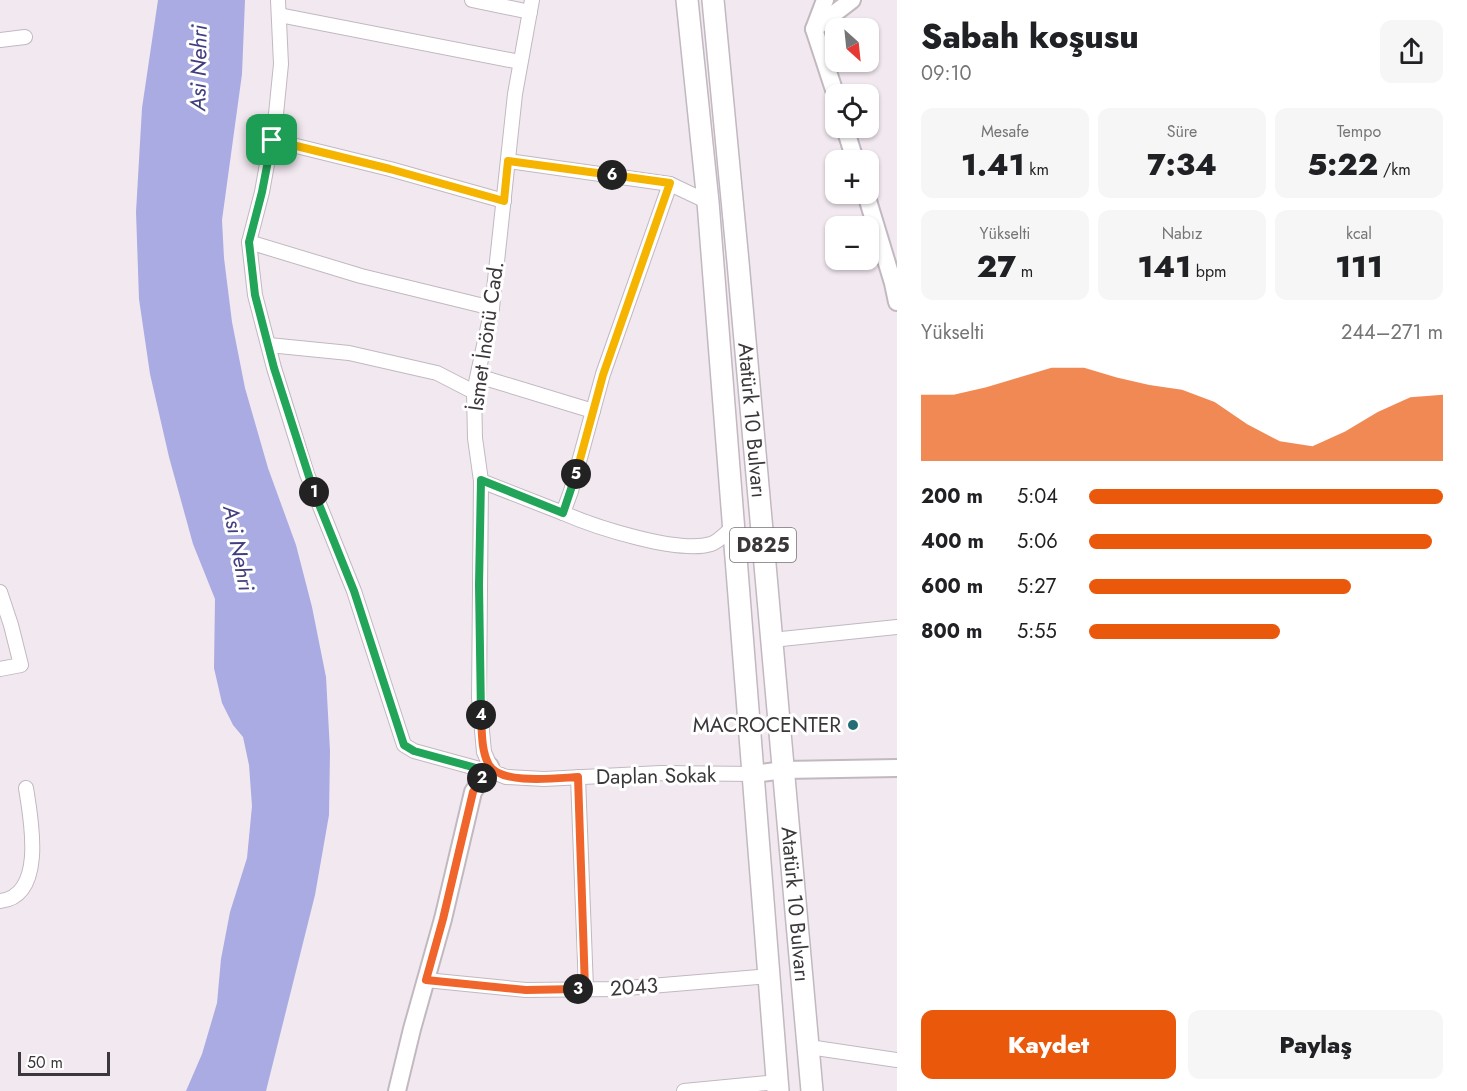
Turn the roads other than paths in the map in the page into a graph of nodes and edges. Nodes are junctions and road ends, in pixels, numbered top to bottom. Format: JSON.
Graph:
{"nodes":[{"id":1,"x":278,"y":0,"type":"edge"},
{"id":2,"x":472,"y":0,"type":"edge"},
{"id":3,"x":687,"y":0,"type":"edge"},
{"id":4,"x":712,"y":0,"type":"edge"},
{"id":5,"x":825,"y":0,"type":"edge"},
{"id":6,"x":852,"y":0,"type":"edge"},
{"id":7,"x":531,"y":6,"type":"edge"},
{"id":8,"x":279,"y":15,"type":"junction"},
{"id":9,"x":814,"y":28,"type":"junction"},
{"id":10,"x":25,"y":37,"type":"dead end"},
{"id":11,"x":0,"y":40,"type":"edge"},
{"id":12,"x":520,"y":62,"type":"junction"},
{"id":13,"x":832,"y":84,"type":"edge"},
{"id":14,"x":272,"y":140,"type":"junction"},
{"id":15,"x":508,"y":161,"type":"junction"},
{"id":16,"x":670,"y":183,"type":"junction"},
{"id":17,"x":504,"y":201,"type":"junction"},
{"id":18,"x":708,"y":202,"type":"junction"},
{"id":19,"x":869,"y":204,"type":"edge"},
{"id":20,"x":249,"y":242,"type":"junction"},
{"id":21,"x":895,"y":283,"type":"edge"},
{"id":22,"x":897,"y":302,"type":"edge"},
{"id":23,"x":492,"y":308,"type":"junction"},
{"id":24,"x":269,"y":345,"type":"junction"},
{"id":25,"x":478,"y":376,"type":"junction"},
{"id":26,"x":474,"y":392,"type":"junction"},
{"id":27,"x":593,"y":411,"type":"junction"},
{"id":28,"x":481,"y":480,"type":"junction"},
{"id":29,"x":563,"y":513,"type":"junction"},
{"id":30,"x":733,"y":527,"type":"junction"},
{"id":31,"x":0,"y":592,"type":"edge"},
{"id":32,"x":897,"y":627,"type":"edge"},
{"id":33,"x":772,"y":640,"type":"junction"},
{"id":34,"x":0,"y":669,"type":"edge"},
{"id":35,"x":897,"y":768,"type":"edge"},
{"id":36,"x":488,"y":769,"type":"junction"},
{"id":37,"x":784,"y":770,"type":"junction"},
{"id":38,"x":754,"y":774,"type":"junction"},
{"id":39,"x":578,"y":777,"type":"junction"},
{"id":40,"x":26,"y":788,"type":"dead end"},
{"id":41,"x":0,"y":901,"type":"edge"},
{"id":42,"x":769,"y":976,"type":"junction"},
{"id":43,"x":426,"y":980,"type":"junction"},
{"id":44,"x":585,"y":989,"type":"junction"},
{"id":45,"x":809,"y":1047,"type":"junction"},
{"id":46,"x":897,"y":1060,"type":"edge"},
{"id":47,"x":778,"y":1086,"type":"edge"},
{"id":48,"x":398,"y":1091,"type":"edge"},
{"id":49,"x":684,"y":1091,"type":"edge"},
{"id":50,"x":812,"y":1091,"type":"edge"}],
"edges":[{"from":1,"to":8,"type":"street"},
{"from":2,"to":7,"type":"street"},
{"from":3,"to":18,"type":"highway","name":"Atatürk 10 Bulvarı","number":"D825"},
{"from":4,"to":33,"type":"highway","name":"Atatürk 10 Bulvarı","number":"D825"},
{"from":5,"to":9,"type":"street"},
{"from":6,"to":9,"type":"street"},
{"from":7,"to":12,"type":"street","name":"İsmet İnönü Cad."},
{"from":8,"to":12,"type":"street"},
{"from":8,"to":14,"type":"street"},
{"from":9,"to":13,"type":"street"},
{"from":10,"to":11,"type":"street"},
{"from":12,"to":15,"type":"street","name":"İsmet İnönü Cad."},
{"from":14,"to":17,"type":"street"},
{"from":14,"to":20,"type":"street"},
{"from":15,"to":16,"type":"street"},
{"from":15,"to":17,"type":"street","name":"İsmet İnönü Cad."},
{"from":16,"to":18,"type":"street"},
{"from":16,"to":27,"type":"street"},
{"from":17,"to":23,"type":"street","name":"İsmet İnönü Cad."},
{"from":18,"to":30,"type":"highway","name":"Atatürk 10 Bulvarı","number":"D825"},
{"from":19,"to":21,"type":"street"},
{"from":20,"to":23,"type":"street"},
{"from":20,"to":24,"type":"street"},
{"from":21,"to":22,"type":"street"},
{"from":23,"to":25,"type":"street","name":"İsmet İnönü Cad."},
{"from":24,"to":26,"type":"street"},
{"from":24,"to":36,"type":"street","name":"Daplan Sokak"},
{"from":25,"to":26,"type":"street","name":"İsmet İnönü Cad."},
{"from":25,"to":27,"type":"street"},
{"from":26,"to":28,"type":"street","name":"İsmet İnönü Cad."},
{"from":27,"to":29,"type":"street"},
{"from":28,"to":29,"type":"street"},
{"from":28,"to":36,"type":"street","name":"İsmet İnönü Cad."},
{"from":29,"to":30,"type":"street"},
{"from":30,"to":38,"type":"highway","name":"Atatürk 10 Bulvarı","number":"D825"},
{"from":31,"to":34,"type":"street"},
{"from":32,"to":33,"type":"street"},
{"from":33,"to":37,"type":"highway","name":"Atatürk 10 Bulvarı","number":"D825"},
{"from":35,"to":37,"type":"street"},
{"from":36,"to":39,"type":"street","name":"Daplan Sokak"},
{"from":36,"to":43,"type":"street"},
{"from":37,"to":38,"type":"street"},
{"from":37,"to":45,"type":"highway","name":"Atatürk 10 Bulvarı","number":"D825"},
{"from":38,"to":39,"type":"street","name":"Daplan Sokak"},
{"from":38,"to":42,"type":"highway","name":"Atatürk 10 Bulvarı","number":"D825"},
{"from":39,"to":44,"type":"street"},
{"from":40,"to":41,"type":"street"},
{"from":42,"to":44,"type":"street","name":"2043"},
{"from":42,"to":47,"type":"highway","name":"Atatürk 10 Bulvarı","number":"D825"},
{"from":43,"to":44,"type":"street","name":"2043"},
{"from":43,"to":48,"type":"street"},
{"from":45,"to":46,"type":"street"},
{"from":45,"to":50,"type":"highway","name":"Atatürk 10 Bulvarı","number":"D825"},
{"from":47,"to":49,"type":"street"}]}
